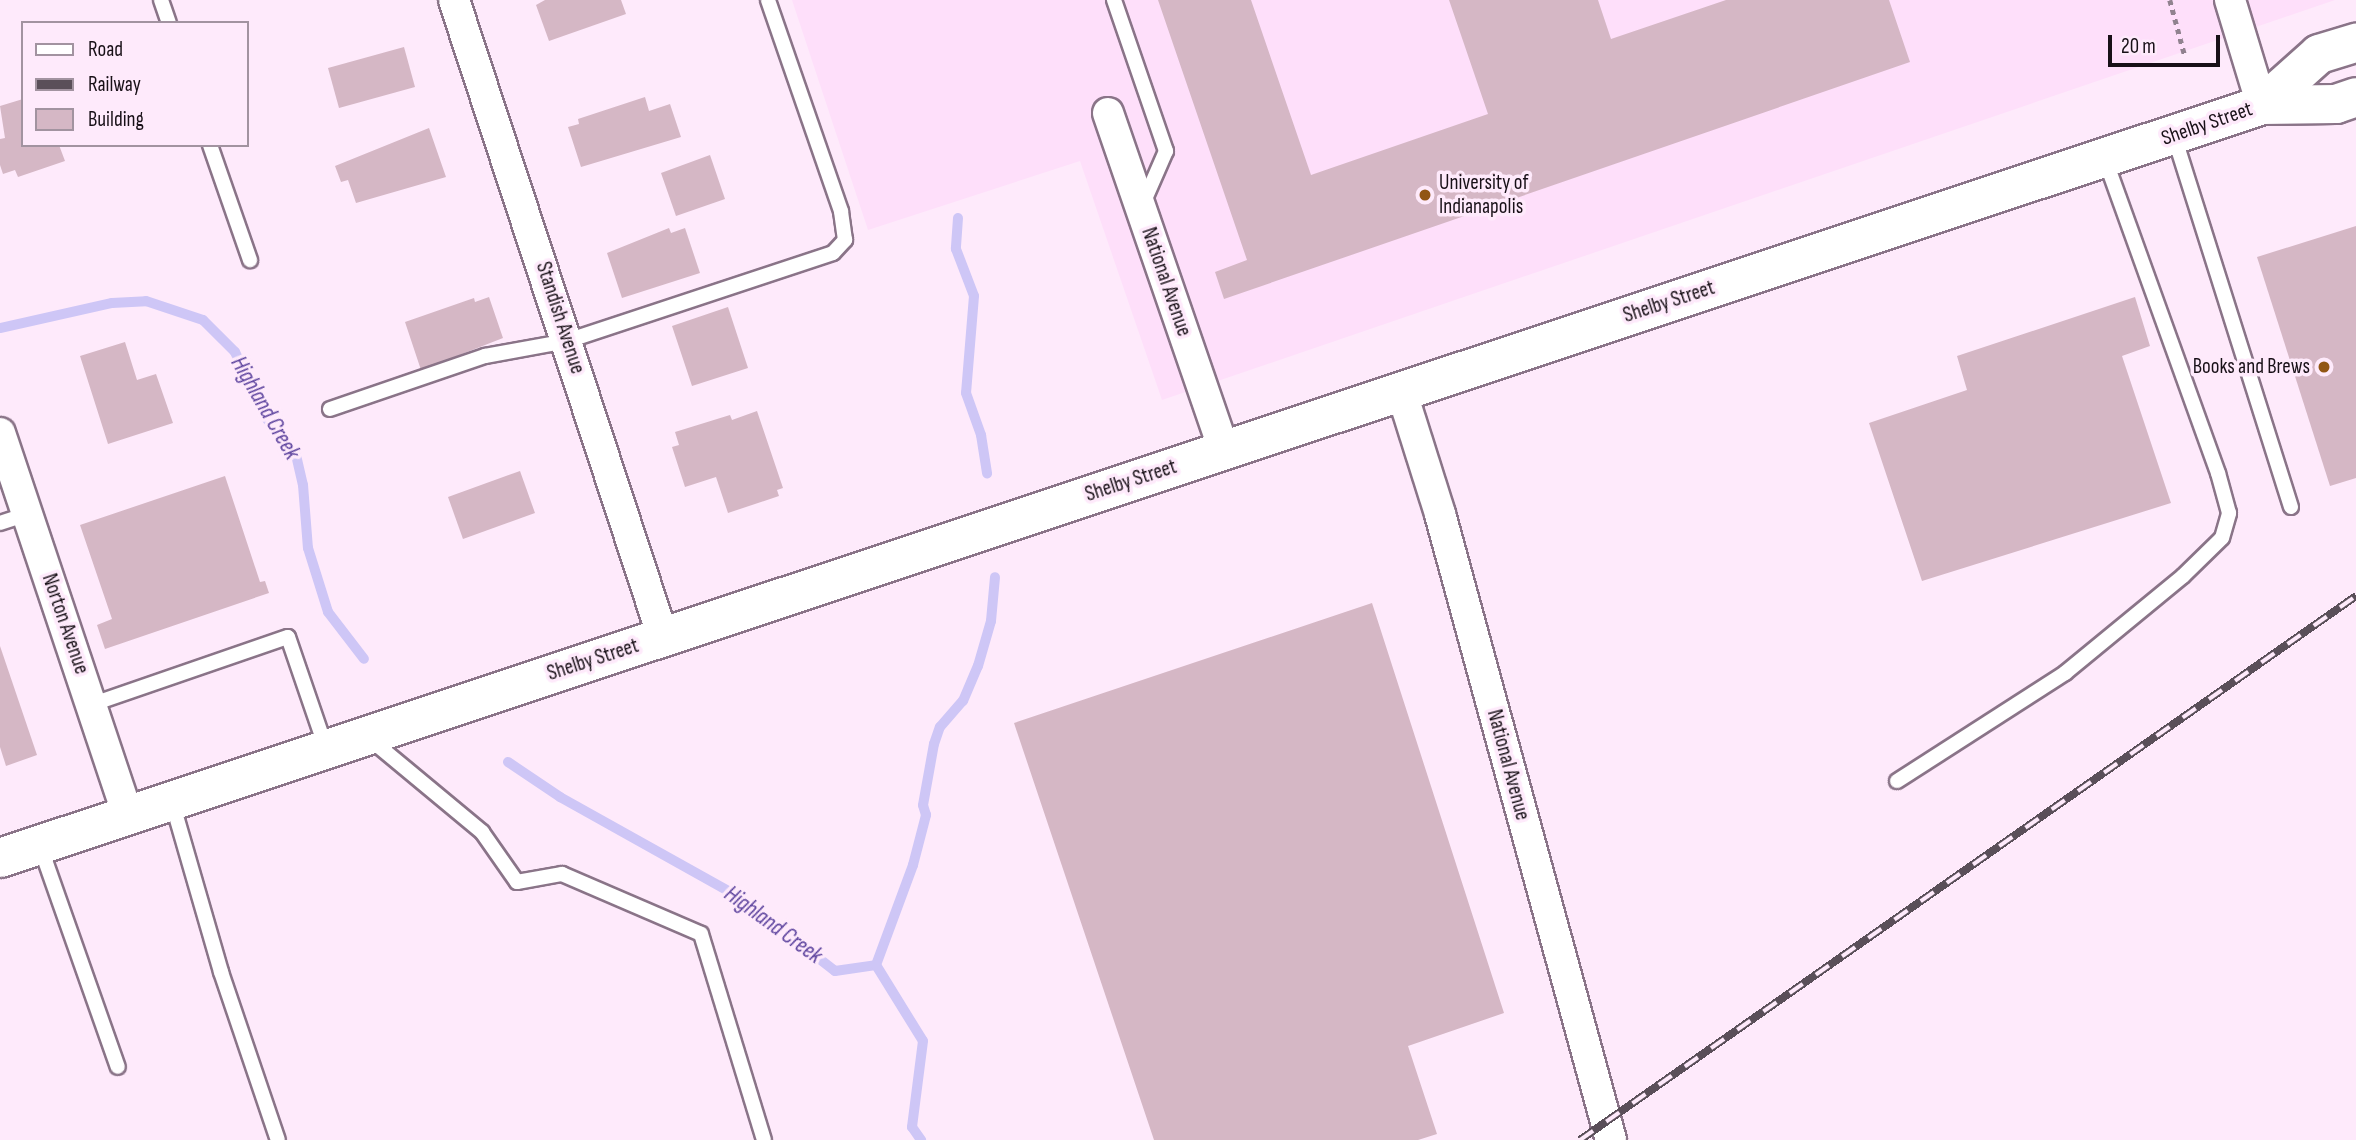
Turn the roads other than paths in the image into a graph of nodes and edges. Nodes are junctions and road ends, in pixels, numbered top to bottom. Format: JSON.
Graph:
{"nodes":[{"id":1,"x":161,"y":0,"type":"edge"},
{"id":2,"x":454,"y":0,"type":"edge"},
{"id":3,"x":768,"y":0,"type":"edge"},
{"id":4,"x":1114,"y":0,"type":"edge"},
{"id":5,"x":2230,"y":0,"type":"edge"},
{"id":6,"x":168,"y":21,"type":"edge"},
{"id":7,"x":2356,"y":43,"type":"edge"},
{"id":8,"x":2356,"y":97,"type":"edge"},
{"id":9,"x":2262,"y":105,"type":"junction"},
{"id":10,"x":1108,"y":113,"type":"dead end"},
{"id":11,"x":2174,"y":135,"type":"junction"},
{"id":12,"x":211,"y":147,"type":"edge"},
{"id":13,"x":2105,"y":159,"type":"junction"},
{"id":14,"x":1141,"y":208,"type":"junction"},
{"id":15,"x":250,"y":260,"type":"dead end"},
{"id":16,"x":567,"y":341,"type":"junction"},
{"id":17,"x":1401,"y":390,"type":"junction"},
{"id":18,"x":330,"y":409,"type":"dead end"},
{"id":19,"x":0,"y":433,"type":"edge"},
{"id":20,"x":1224,"y":450,"type":"junction"},
{"id":21,"x":2291,"y":507,"type":"dead end"},
{"id":22,"x":14,"y":519,"type":"edge"},
{"id":23,"x":663,"y":637,"type":"junction"},
{"id":24,"x":93,"y":704,"type":"junction"},
{"id":25,"x":366,"y":736,"type":"junction"},
{"id":26,"x":326,"y":749,"type":"junction"},
{"id":27,"x":1897,"y":781,"type":"dead end"},
{"id":28,"x":172,"y":801,"type":"junction"},
{"id":29,"x":128,"y":815,"type":"junction"},
{"id":30,"x":39,"y":845,"type":"junction"},
{"id":31,"x":0,"y":858,"type":"edge"},
{"id":32,"x":118,"y":1067,"type":"dead end"},
{"id":33,"x":278,"y":1140,"type":"edge"},
{"id":34,"x":764,"y":1140,"type":"edge"},
{"id":35,"x":1611,"y":1140,"type":"edge"}],
"edges":[{"from":1,"to":6,"type":"lane"},
{"from":2,"to":16,"type":"street","name":"Standish Avenue"},
{"from":3,"to":16,"type":"lane"},
{"from":4,"to":14,"type":"lane"},
{"from":5,"to":9,"type":"street"},
{"from":7,"to":9,"type":"main road","name":"Shelby Street"},
{"from":8,"to":9,"type":"main road","name":"Shelby Street"},
{"from":9,"to":11,"type":"main road","name":"Shelby Street"},
{"from":10,"to":14,"type":"street","name":"National Avenue"},
{"from":11,"to":13,"type":"main road","name":"Shelby Street"},
{"from":11,"to":21,"type":"lane"},
{"from":12,"to":15,"type":"lane"},
{"from":13,"to":17,"type":"main road","name":"Shelby Street"},
{"from":13,"to":27,"type":"lane"},
{"from":14,"to":20,"type":"street","name":"National Avenue"},
{"from":16,"to":18,"type":"lane"},
{"from":16,"to":23,"type":"street","name":"Standish Avenue"},
{"from":17,"to":20,"type":"main road","name":"Shelby Street"},
{"from":17,"to":35,"type":"street","name":"National Avenue"},
{"from":19,"to":22,"type":"street","name":"Norton Avenue"},
{"from":20,"to":23,"type":"main road","name":"Shelby Street"},
{"from":22,"to":24,"type":"street","name":"Norton Avenue"},
{"from":23,"to":25,"type":"main road","name":"Shelby Street"},
{"from":24,"to":26,"type":"lane"},
{"from":24,"to":29,"type":"street","name":"Norton Avenue"},
{"from":25,"to":26,"type":"main road","name":"Shelby Street"},
{"from":25,"to":34,"type":"lane"},
{"from":26,"to":28,"type":"main road","name":"Shelby Street"},
{"from":28,"to":29,"type":"main road","name":"Shelby Street"},
{"from":28,"to":33,"type":"lane"},
{"from":29,"to":30,"type":"main road","name":"Shelby Street"},
{"from":30,"to":31,"type":"main road","name":"Shelby Street"},
{"from":30,"to":32,"type":"lane"}]}
